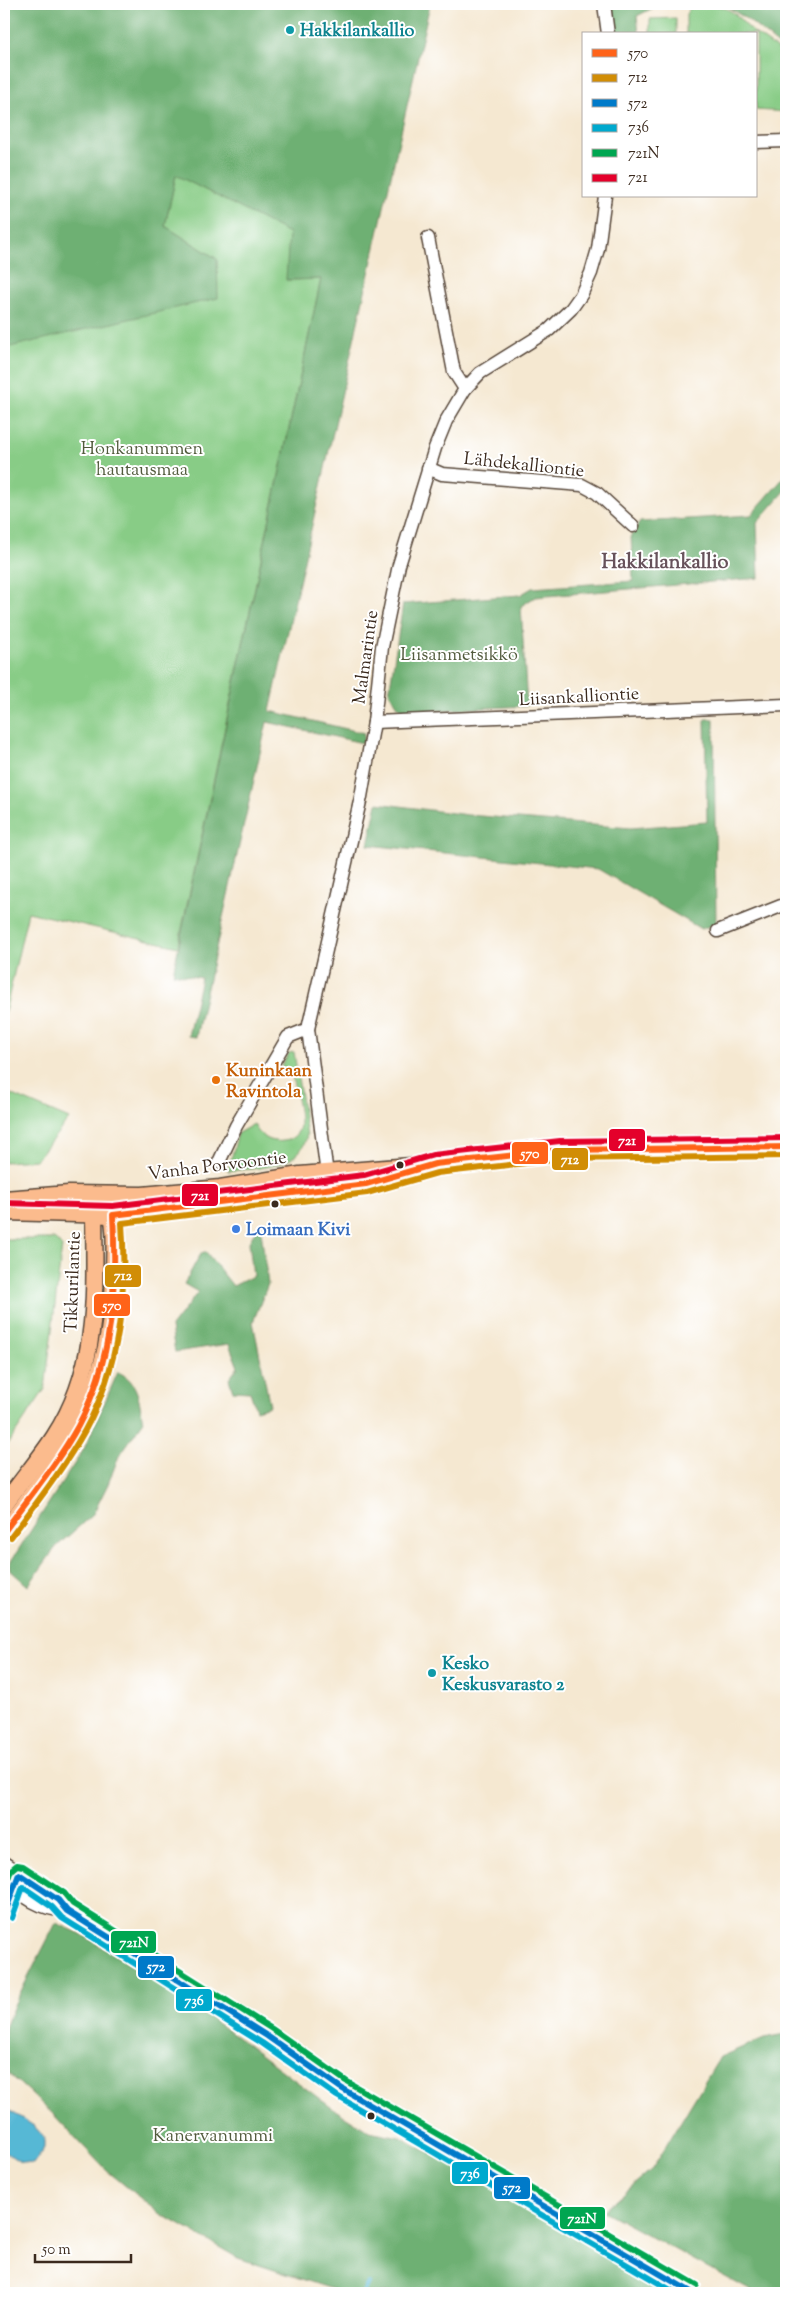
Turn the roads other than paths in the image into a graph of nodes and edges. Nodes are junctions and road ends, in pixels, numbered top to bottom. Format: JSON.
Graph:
{"nodes":[{"id":1,"x":604,"y":4,"type":"edge"},
{"id":2,"x":608,"y":32,"type":"edge"},
{"id":3,"x":786,"y":141,"type":"edge"},
{"id":4,"x":758,"y":142,"type":"edge"},
{"id":5,"x":605,"y":198,"type":"edge"},
{"id":6,"x":428,"y":238,"type":"dead end"},
{"id":7,"x":464,"y":389,"type":"junction"},
{"id":8,"x":428,"y":468,"type":"junction"},
{"id":9,"x":633,"y":526,"type":"dead end"},
{"id":10,"x":786,"y":705,"type":"edge"},
{"id":11,"x":374,"y":722,"type":"junction"},
{"id":12,"x":786,"y":904,"type":"edge"},
{"id":13,"x":718,"y":931,"type":"dead end"},
{"id":14,"x":308,"y":1029,"type":"junction"},
{"id":15,"x":786,"y":1147,"type":"edge"},
{"id":16,"x":219,"y":1162,"type":"dead end"},
{"id":17,"x":328,"y":1181,"type":"junction"},
{"id":18,"x":105,"y":1196,"type":"junction"},
{"id":19,"x":4,"y":1199,"type":"edge"},
{"id":20,"x":4,"y":1212,"type":"edge"},
{"id":21,"x":94,"y":1215,"type":"junction"},
{"id":22,"x":112,"y":1215,"type":"junction"},
{"id":23,"x":4,"y":1505,"type":"edge"},
{"id":24,"x":4,"y":1532,"type":"edge"},
{"id":25,"x":4,"y":1863,"type":"edge"},
{"id":26,"x":19,"y":1874,"type":"junction"},
{"id":27,"x":9,"y":1884,"type":"edge"},
{"id":28,"x":67,"y":1911,"type":"junction"},
{"id":29,"x":4,"y":1914,"type":"edge"},
{"id":30,"x":693,"y":2293,"type":"edge"}],
"edges":[{"from":1,"to":2,"type":"street"},
{"from":3,"to":4,"type":"street"},
{"from":5,"to":7,"type":"street","name":"Malmarintie"},
{"from":6,"to":7,"type":"street"},
{"from":7,"to":8,"type":"street","name":"Malmarintie"},
{"from":8,"to":9,"type":"street","name":"Lähdekalliontie"},
{"from":8,"to":11,"type":"street","name":"Malmarintie"},
{"from":10,"to":11,"type":"street","name":"Liisankalliontie"},
{"from":11,"to":14,"type":"street","name":"Malmarintie"},
{"from":12,"to":13,"type":"street"},
{"from":14,"to":16,"type":"street"},
{"from":14,"to":17,"type":"street","name":"Malmarintie"},
{"from":15,"to":17,"type":"main road","name":"Vanha Porvoontie"},
{"from":17,"to":18,"type":"main road","name":"Vanha Porvoontie"},
{"from":17,"to":22,"type":"main road","name":"Vanha Porvoontie"},
{"from":18,"to":19,"type":"main road","name":"Vanha Porvoontie"},
{"from":18,"to":21,"type":"main road","name":"Tikkurilantie"},
{"from":18,"to":22,"type":"main road"},
{"from":20,"to":21,"type":"main road","name":"Vanha Porvoontie"},
{"from":21,"to":22,"type":"main road","name":"Vanha Porvoontie"},
{"from":21,"to":23,"type":"main road","name":"Tikkurilantie"},
{"from":22,"to":24,"type":"main road"},
{"from":25,"to":26,"type":"street"},
{"from":26,"to":27,"type":"street"},
{"from":26,"to":28,"type":"street"},
{"from":27,"to":28,"type":"street"},
{"from":27,"to":29,"type":"street"},
{"from":28,"to":30,"type":"street"}]}
